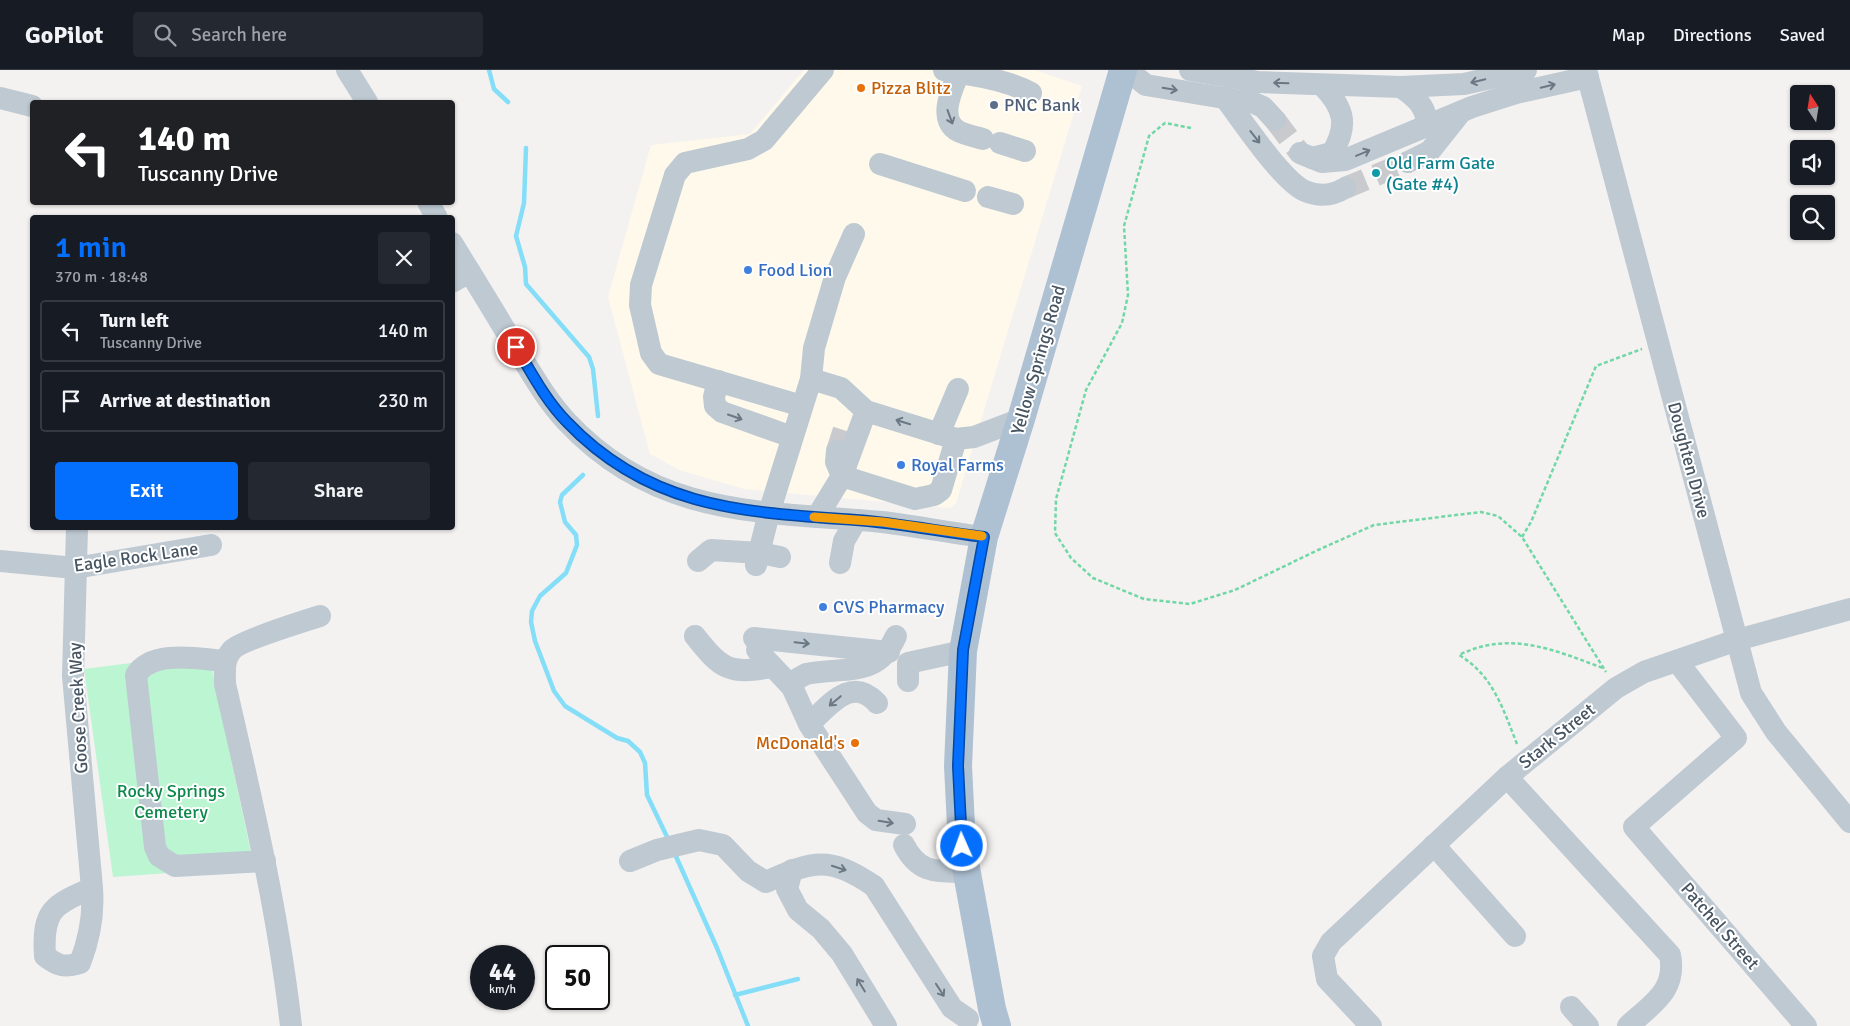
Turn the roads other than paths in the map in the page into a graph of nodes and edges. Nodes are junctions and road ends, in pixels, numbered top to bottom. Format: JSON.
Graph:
{"nodes":[{"id":1,"x":347,"y":70,"type":"edge"},
{"id":2,"x":823,"y":70,"type":"edge"},
{"id":3,"x":1123,"y":70,"type":"edge"},
{"id":4,"x":1127,"y":70,"type":"edge"},
{"id":5,"x":1190,"y":70,"type":"edge"},
{"id":6,"x":1526,"y":70,"type":"edge"},
{"id":7,"x":951,"y":73,"type":"edge"},
{"id":8,"x":1587,"y":73,"type":"edge"},
{"id":9,"x":1322,"y":85,"type":"junction"},
{"id":10,"x":1401,"y":87,"type":"junction"},
{"id":11,"x":1031,"y":93,"type":"dead end"},
{"id":12,"x":0,"y":98,"type":"edge"},
{"id":13,"x":1225,"y":98,"type":"junction"},
{"id":14,"x":366,"y":100,"type":"edge"},
{"id":15,"x":30,"y":106,"type":"edge"},
{"id":16,"x":1461,"y":111,"type":"junction"},
{"id":17,"x":1274,"y":120,"type":"tunnel mouth"},
{"id":18,"x":1423,"y":127,"type":"junction"},
{"id":19,"x":1025,"y":151,"type":"dead end"},
{"id":20,"x":1408,"y":162,"type":"tunnel mouth"},
{"id":21,"x":880,"y":164,"type":"dead end"},
{"id":22,"x":1345,"y":188,"type":"tunnel mouth"},
{"id":23,"x":965,"y":191,"type":"dead end"},
{"id":24,"x":988,"y":197,"type":"dead end"},
{"id":25,"x":1013,"y":204,"type":"dead end"},
{"id":26,"x":854,"y":234,"type":"dead end"},
{"id":27,"x":455,"y":254,"type":"edge"},
{"id":28,"x":461,"y":277,"type":"edge"},
{"id":29,"x":811,"y":379,"type":"junction"},
{"id":30,"x":718,"y":381,"type":"junction"},
{"id":31,"x":958,"y":389,"type":"dead end"},
{"id":32,"x":802,"y":406,"type":"junction"},
{"id":33,"x":861,"y":406,"type":"junction"},
{"id":34,"x":1021,"y":419,"type":"junction"},
{"id":35,"x":845,"y":426,"type":"tunnel mouth"},
{"id":36,"x":948,"y":436,"type":"junction"},
{"id":37,"x":792,"y":437,"type":"junction"},
{"id":38,"x":837,"y":450,"type":"tunnel mouth"},
{"id":39,"x":842,"y":476,"type":"junction"},
{"id":40,"x":769,"y":513,"type":"junction"},
{"id":41,"x":817,"y":518,"type":"junction"},
{"id":42,"x":856,"y":520,"type":"junction"},
{"id":43,"x":77,"y":530,"type":"edge"},
{"id":44,"x":984,"y":537,"type":"junction"},
{"id":45,"x":211,"y":545,"type":"dead end"},
{"id":46,"x":0,"y":561,"type":"edge"},
{"id":47,"x":698,"y":561,"type":"dead end"},
{"id":48,"x":840,"y":563,"type":"dead end"},
{"id":49,"x":75,"y":568,"type":"junction"},
{"id":50,"x":1850,"y":609,"type":"edge"},
{"id":51,"x":320,"y":616,"type":"dead end"},
{"id":52,"x":695,"y":636,"type":"dead end"},
{"id":53,"x":1737,"y":640,"type":"junction"},
{"id":54,"x":963,"y":650,"type":"junction"},
{"id":55,"x":899,"y":655,"type":"junction"},
{"id":56,"x":225,"y":661,"type":"junction"},
{"id":57,"x":1677,"y":661,"type":"junction"},
{"id":58,"x":772,"y":667,"type":"junction"},
{"id":59,"x":792,"y":687,"type":"junction"},
{"id":60,"x":877,"y":703,"type":"dead end"},
{"id":61,"x":809,"y":724,"type":"junction"},
{"id":62,"x":1507,"y":777,"type":"junction"},
{"id":63,"x":1850,"y":822,"type":"edge"},
{"id":64,"x":1434,"y":845,"type":"junction"},
{"id":65,"x":265,"y":861,"type":"junction"},
{"id":66,"x":630,"y":861,"type":"dead end"},
{"id":67,"x":792,"y":870,"type":"junction"},
{"id":68,"x":966,"y":872,"type":"junction"},
{"id":69,"x":92,"y":888,"type":"dead end"},
{"id":70,"x":1515,"y":936,"type":"dead end"},
{"id":71,"x":1571,"y":1007,"type":"dead end"},
{"id":72,"x":979,"y":1020,"type":"edge"},
{"id":73,"x":291,"y":1026,"type":"edge"},
{"id":74,"x":886,"y":1026,"type":"edge"},
{"id":75,"x":1371,"y":1026,"type":"edge"},
{"id":76,"x":1588,"y":1026,"type":"edge"},
{"id":77,"x":1628,"y":1026,"type":"edge"},
{"id":78,"x":1806,"y":1026,"type":"edge"}],
"edges":[{"from":1,"to":14,"type":"street"},
{"from":2,"to":30,"type":"street"},
{"from":3,"to":34,"type":"main road","name":"Yellow Springs Road"},
{"from":4,"to":13,"type":"street","one_way":true},
{"from":9,"to":5,"type":"street","one_way":true},
{"from":6,"to":10,"type":"street","one_way":true},
{"from":7,"to":11,"type":"street"},
{"from":7,"to":19,"type":"street","one_way":true},
{"from":16,"to":8,"type":"street","one_way":true},
{"from":8,"to":53,"type":"street","name":"Doughten Drive"},
{"from":9,"to":10,"type":"street"},
{"from":9,"to":18,"type":"street","one_way":true},
{"from":10,"to":18,"type":"street"},
{"from":12,"to":15,"type":"street"},
{"from":13,"to":17,"type":"street"},
{"from":13,"to":22,"type":"street","one_way":true},
{"from":16,"to":18,"type":"street"},
{"from":16,"to":20,"type":"street"},
{"from":21,"to":23,"type":"street"},
{"from":24,"to":25,"type":"street"},
{"from":26,"to":29,"type":"street"},
{"from":27,"to":28,"type":"street"},
{"from":28,"to":40,"type":"street"},
{"from":29,"to":32,"type":"street"},
{"from":29,"to":33,"type":"street"},
{"from":30,"to":32,"type":"street"},
{"from":30,"to":37,"type":"street","one_way":true},
{"from":31,"to":36,"type":"street"},
{"from":32,"to":37,"type":"street"},
{"from":33,"to":35,"type":"street"},
{"from":36,"to":33,"type":"street","one_way":true},
{"from":33,"to":39,"type":"street"},
{"from":34,"to":36,"type":"street"},
{"from":34,"to":44,"type":"main road","name":"Yellow Springs Road"},
{"from":36,"to":39,"type":"street"},
{"from":37,"to":40,"type":"street"},
{"from":38,"to":39,"type":"street"},
{"from":39,"to":41,"type":"street"},
{"from":40,"to":41,"type":"street"},
{"from":40,"to":47,"type":"street"},
{"from":41,"to":42,"type":"street"},
{"from":42,"to":44,"type":"street"},
{"from":42,"to":48,"type":"street"},
{"from":43,"to":49,"type":"street","name":"Goose Creek Way"},
{"from":44,"to":54,"type":"main road","name":"Yellow Springs Road"},
{"from":45,"to":49,"type":"street","name":"Eagle Rock Lane"},
{"from":46,"to":49,"type":"street","name":"Eagle Rock Lane"},
{"from":49,"to":69,"type":"street","name":"Goose Creek Way"},
{"from":50,"to":53,"type":"street","name":"Stark Street"},
{"from":51,"to":56,"type":"street"},
{"from":52,"to":58,"type":"street"},
{"from":53,"to":57,"type":"street","name":"Stark Street"},
{"from":53,"to":63,"type":"street","name":"Doughten Drive"},
{"from":54,"to":55,"type":"street"},
{"from":54,"to":68,"type":"main road","name":"Yellow Springs Road"},
{"from":58,"to":55,"type":"street","one_way":true},
{"from":55,"to":59,"type":"street"},
{"from":56,"to":65,"type":"street"},
{"from":56,"to":65,"type":"street"},
{"from":57,"to":62,"type":"street","name":"Stark Street"},
{"from":57,"to":78,"type":"street","name":"Patchel Street"},
{"from":58,"to":59,"type":"street"},
{"from":59,"to":61,"type":"street"},
{"from":60,"to":61,"type":"street","one_way":true},
{"from":61,"to":68,"type":"street","one_way":true},
{"from":62,"to":64,"type":"street","name":"Stark Street"},
{"from":62,"to":77,"type":"street"},
{"from":64,"to":70,"type":"street"},
{"from":64,"to":75,"type":"street","name":"Stark Street"},
{"from":65,"to":73,"type":"street"},
{"from":66,"to":67,"type":"street"},
{"from":67,"to":72,"type":"street","one_way":true},
{"from":74,"to":67,"type":"street","one_way":true},
{"from":68,"to":72,"type":"main road","name":"Yellow Springs Road"},
{"from":71,"to":76,"type":"street"}]}
